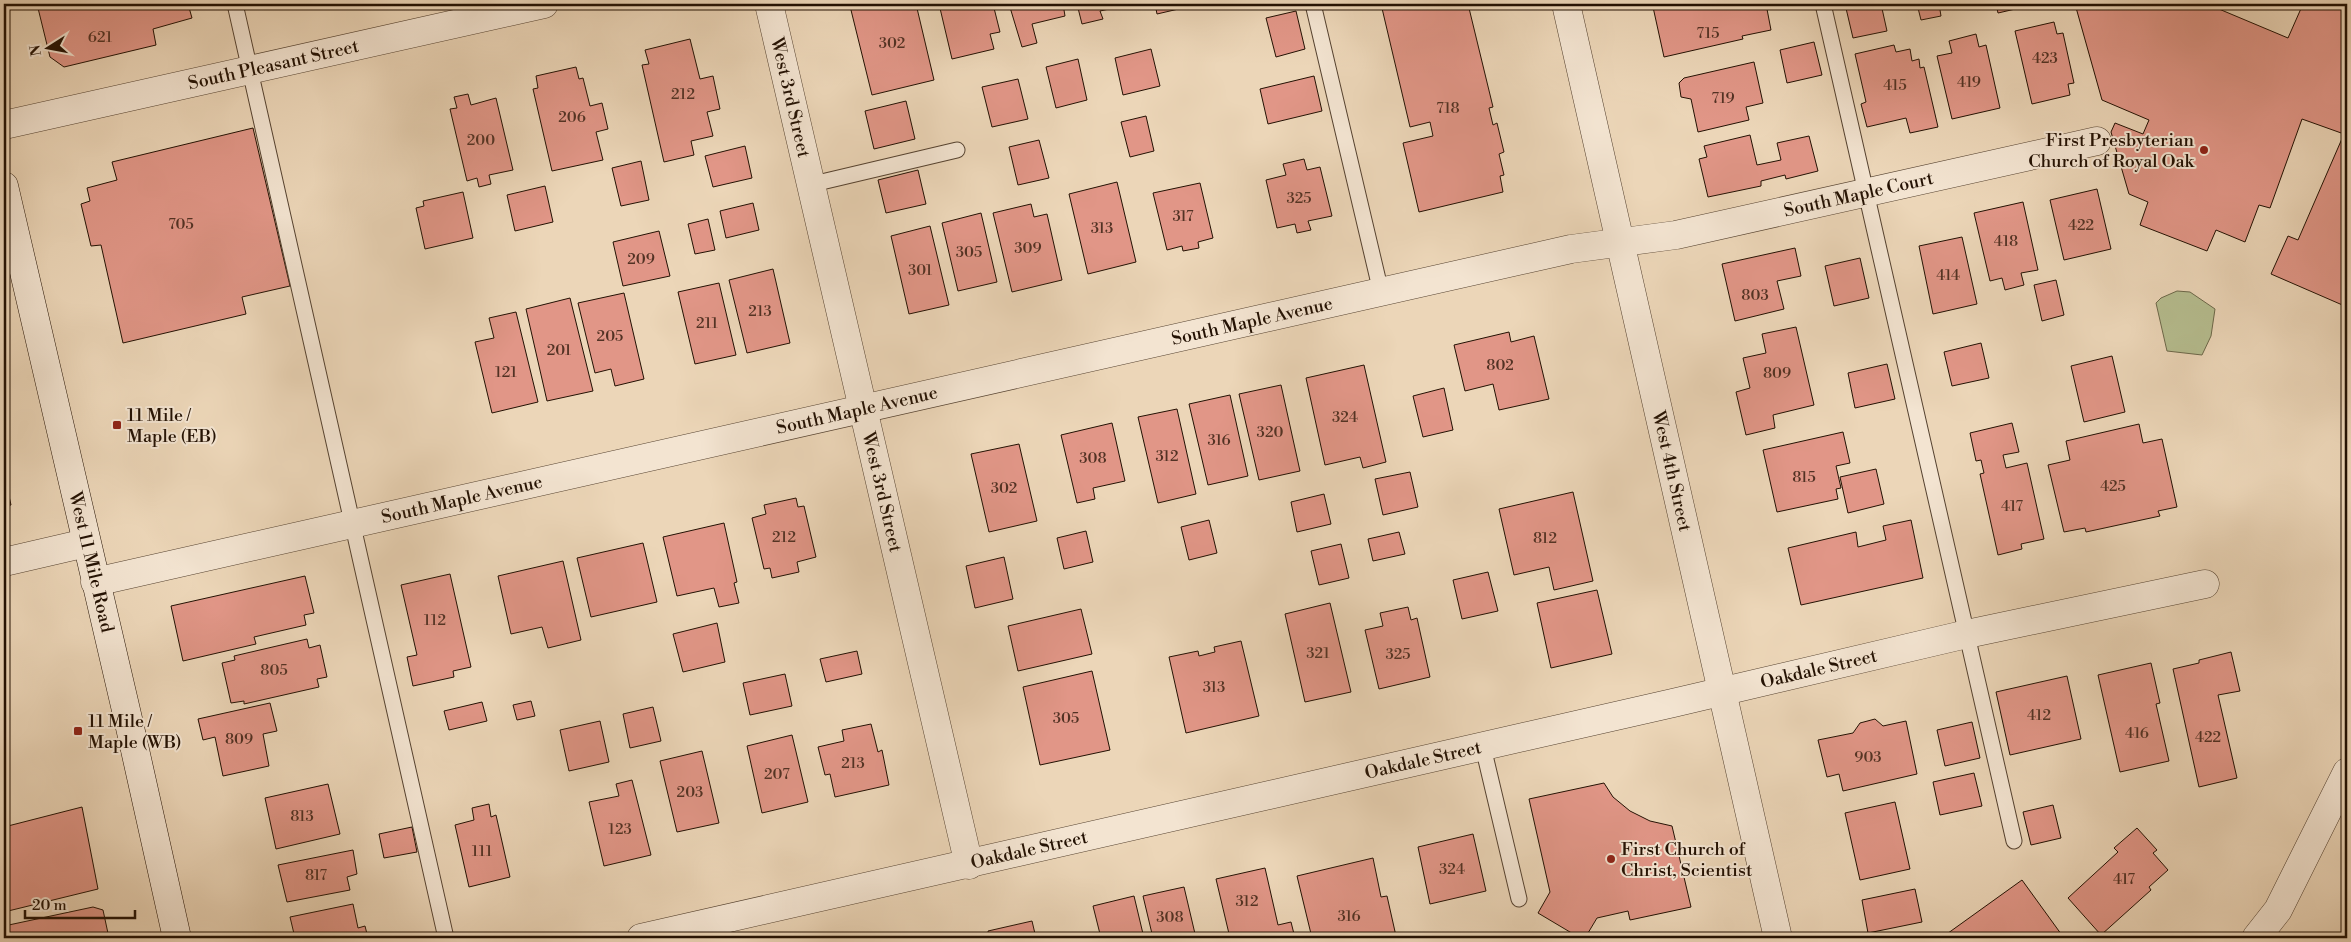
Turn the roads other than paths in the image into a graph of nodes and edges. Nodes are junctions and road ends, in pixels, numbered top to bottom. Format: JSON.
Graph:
{"nodes":[{"id":1,"x":235,"y":4,"type":"edge"},
{"id":2,"x":544,"y":4,"type":"edge"},
{"id":3,"x":770,"y":4,"type":"edge"},
{"id":4,"x":1312,"y":4,"type":"edge"},
{"id":5,"x":1566,"y":4,"type":"edge"},
{"id":6,"x":1823,"y":4,"type":"edge"},
{"id":7,"x":250,"y":70,"type":"junction"},
{"id":8,"x":4,"y":125,"type":"edge"},
{"id":9,"x":2097,"y":142,"type":"dead end"},
{"id":10,"x":957,"y":150,"type":"dead end"},
{"id":11,"x":812,"y":184,"type":"junction"},
{"id":12,"x":4,"y":186,"type":"edge"},
{"id":13,"x":1866,"y":194,"type":"junction"},
{"id":14,"x":1619,"y":244,"type":"junction"},
{"id":15,"x":1381,"y":292,"type":"junction"},
{"id":16,"x":864,"y":410,"type":"junction"},
{"id":17,"x":353,"y":523,"type":"junction"},
{"id":18,"x":86,"y":543,"type":"junction"},
{"id":19,"x":6,"y":562,"type":"edge"},
{"id":20,"x":95,"y":582,"type":"junction"},
{"id":21,"x":2205,"y":584,"type":"dead end"},
{"id":22,"x":1967,"y":634,"type":"junction"},
{"id":23,"x":1723,"y":692,"type":"junction"},
{"id":24,"x":1483,"y":747,"type":"junction"},
{"id":25,"x":2347,"y":772,"type":"edge"},
{"id":26,"x":2014,"y":841,"type":"dead end"},
{"id":27,"x":969,"y":865,"type":"junction"},
{"id":28,"x":1519,"y":899,"type":"dead end"},
{"id":29,"x":177,"y":938,"type":"edge"},
{"id":30,"x":446,"y":938,"type":"edge"},
{"id":31,"x":641,"y":938,"type":"edge"},
{"id":32,"x":1778,"y":938,"type":"edge"},
{"id":33,"x":2256,"y":938,"type":"edge"}],
"edges":[{"from":1,"to":7,"type":"lane"},
{"from":2,"to":7,"type":"street","name":"South Pleasant Street"},
{"from":3,"to":11,"type":"street","name":"West 3rd Street"},
{"from":4,"to":15,"type":"lane"},
{"from":5,"to":14,"type":"street","name":"West 4th Street"},
{"from":6,"to":13,"type":"lane"},
{"from":7,"to":8,"type":"street","name":"South Pleasant Street"},
{"from":7,"to":17,"type":"lane"},
{"from":9,"to":13,"type":"street","name":"South Maple Court"},
{"from":10,"to":11,"type":"lane"},
{"from":11,"to":16,"type":"street","name":"West 3rd Street"},
{"from":12,"to":18,"type":"street","name":"West 11 Mile Road"},
{"from":13,"to":14,"type":"street","name":"South Maple Court"},
{"from":13,"to":22,"type":"lane"},
{"from":14,"to":15,"type":"street","name":"South Maple Avenue"},
{"from":14,"to":23,"type":"street","name":"West 4th Street"},
{"from":15,"to":16,"type":"street","name":"South Maple Avenue"},
{"from":16,"to":17,"type":"street","name":"South Maple Avenue"},
{"from":16,"to":27,"type":"street","name":"West 3rd Street"},
{"from":17,"to":20,"type":"street","name":"South Maple Avenue"},
{"from":17,"to":30,"type":"lane"},
{"from":18,"to":19,"type":"street"},
{"from":18,"to":20,"type":"street","name":"West 11 Mile Road"},
{"from":20,"to":29,"type":"street","name":"West 11 Mile Road"},
{"from":21,"to":22,"type":"street","name":"Oakdale Street"},
{"from":22,"to":23,"type":"street","name":"Oakdale Street"},
{"from":22,"to":26,"type":"lane"},
{"from":23,"to":24,"type":"street","name":"Oakdale Street"},
{"from":23,"to":32,"type":"street","name":"West 4th Street"},
{"from":24,"to":27,"type":"street","name":"Oakdale Street"},
{"from":24,"to":28,"type":"lane"},
{"from":25,"to":33,"type":"street"},
{"from":27,"to":31,"type":"street","name":"Oakdale Street"}]}
